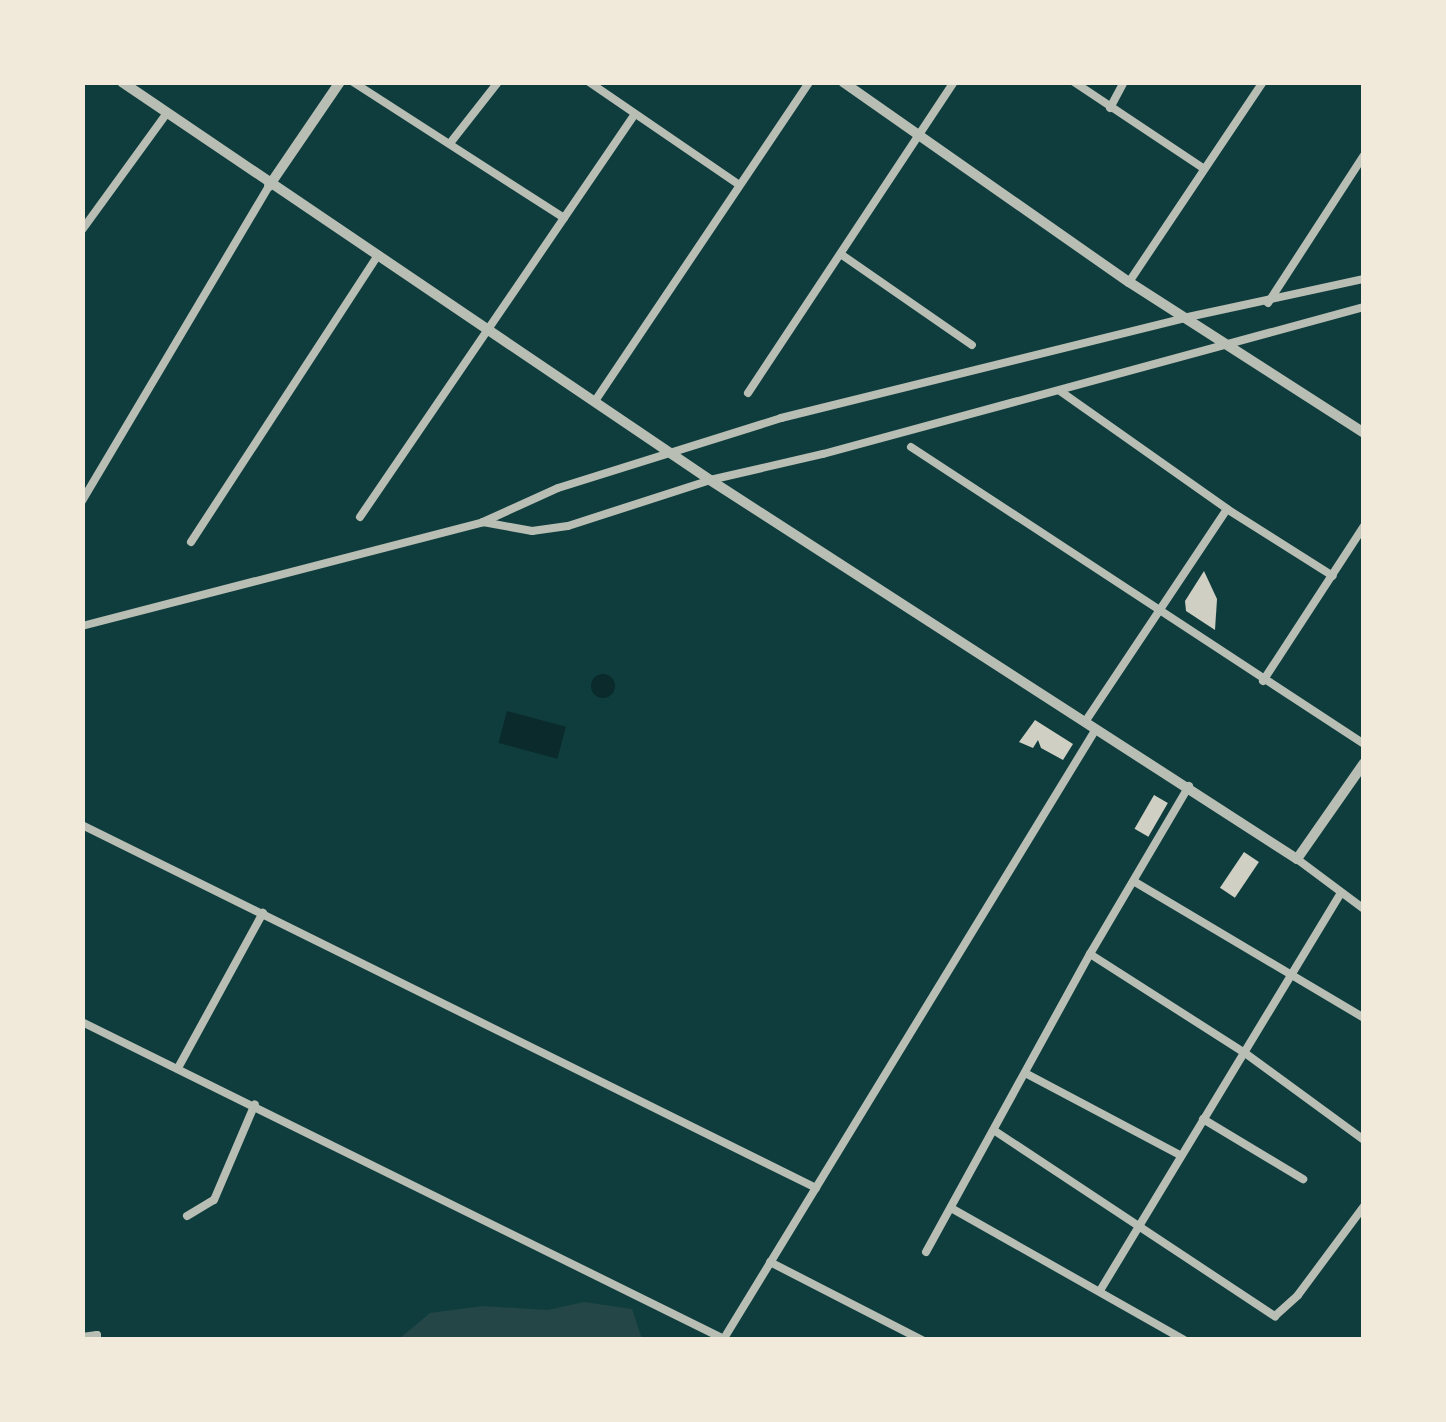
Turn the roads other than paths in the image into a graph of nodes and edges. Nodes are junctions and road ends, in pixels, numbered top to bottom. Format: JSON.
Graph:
{"nodes":[{"id":1,"x":122,"y":82,"type":"edge"},
{"id":2,"x":340,"y":82,"type":"edge"},
{"id":3,"x":352,"y":82,"type":"edge"},
{"id":4,"x":498,"y":82,"type":"edge"},
{"id":5,"x":589,"y":82,"type":"edge"},
{"id":6,"x":809,"y":82,"type":"edge"},
{"id":7,"x":844,"y":82,"type":"edge"},
{"id":8,"x":954,"y":82,"type":"edge"},
{"id":9,"x":1074,"y":82,"type":"edge"},
{"id":10,"x":1124,"y":82,"type":"edge"},
{"id":11,"x":1263,"y":82,"type":"edge"},
{"id":12,"x":1110,"y":108,"type":"junction"},
{"id":13,"x":167,"y":113,"type":"junction"},
{"id":14,"x":634,"y":116,"type":"junction"},
{"id":15,"x":919,"y":139,"type":"junction"},
{"id":16,"x":451,"y":142,"type":"junction"},
{"id":17,"x":1364,"y":156,"type":"edge"},
{"id":18,"x":1203,"y":168,"type":"junction"},
{"id":19,"x":738,"y":184,"type":"junction"},
{"id":20,"x":269,"y":186,"type":"junction"},
{"id":21,"x":564,"y":218,"type":"junction"},
{"id":22,"x":82,"y":230,"type":"edge"},
{"id":23,"x":378,"y":255,"type":"junction"},
{"id":24,"x":842,"y":255,"type":"junction"},
{"id":25,"x":1364,"y":279,"type":"edge"},
{"id":26,"x":1129,"y":282,"type":"junction"},
{"id":27,"x":1268,"y":303,"type":"junction"},
{"id":28,"x":1364,"y":307,"type":"edge"},
{"id":29,"x":1188,"y":317,"type":"junction"},
{"id":30,"x":491,"y":331,"type":"junction"},
{"id":31,"x":1229,"y":344,"type":"junction"},
{"id":32,"x":972,"y":345,"type":"dead end"},
{"id":33,"x":1060,"y":390,"type":"junction"},
{"id":34,"x":748,"y":393,"type":"dead end"},
{"id":35,"x":596,"y":402,"type":"junction"},
{"id":36,"x":1364,"y":433,"type":"edge"},
{"id":37,"x":911,"y":446,"type":"dead end"},
{"id":38,"x":669,"y":452,"type":"junction"},
{"id":39,"x":710,"y":480,"type":"junction"},
{"id":40,"x":82,"y":500,"type":"edge"},
{"id":41,"x":1228,"y":509,"type":"junction"},
{"id":42,"x":360,"y":517,"type":"dead end"},
{"id":43,"x":483,"y":522,"type":"junction"},
{"id":44,"x":1364,"y":526,"type":"edge"},
{"id":45,"x":190,"y":542,"type":"dead end"},
{"id":46,"x":1332,"y":576,"type":"junction"},
{"id":47,"x":1158,"y":612,"type":"junction"},
{"id":48,"x":82,"y":626,"type":"edge"},
{"id":49,"x":1263,"y":681,"type":"junction"},
{"id":50,"x":1085,"y":722,"type":"junction"},
{"id":51,"x":1096,"y":729,"type":"junction"},
{"id":52,"x":1364,"y":744,"type":"edge"},
{"id":53,"x":1364,"y":763,"type":"edge"},
{"id":54,"x":1190,"y":786,"type":"junction"},
{"id":55,"x":82,"y":825,"type":"edge"},
{"id":56,"x":1297,"y":858,"type":"junction"},
{"id":57,"x":1134,"y":882,"type":"junction"},
{"id":58,"x":1340,"y":894,"type":"junction"},
{"id":59,"x":1364,"y":909,"type":"edge"},
{"id":60,"x":263,"y":914,"type":"junction"},
{"id":61,"x":1090,"y":954,"type":"junction"},
{"id":62,"x":1294,"y":973,"type":"junction"},
{"id":63,"x":1364,"y":1018,"type":"edge"},
{"id":64,"x":82,"y":1022,"type":"edge"},
{"id":65,"x":1245,"y":1053,"type":"junction"},
{"id":66,"x":178,"y":1068,"type":"junction"},
{"id":67,"x":1026,"y":1074,"type":"junction"},
{"id":68,"x":255,"y":1104,"type":"junction"},
{"id":69,"x":1204,"y":1119,"type":"junction"},
{"id":70,"x":995,"y":1131,"type":"junction"},
{"id":71,"x":1364,"y":1140,"type":"edge"},
{"id":72,"x":1180,"y":1156,"type":"junction"},
{"id":73,"x":1303,"y":1179,"type":"dead end"},
{"id":74,"x":816,"y":1188,"type":"junction"},
{"id":75,"x":1364,"y":1206,"type":"edge"},
{"id":76,"x":952,"y":1208,"type":"junction"},
{"id":77,"x":187,"y":1216,"type":"dead end"},
{"id":78,"x":1138,"y":1225,"type":"junction"},
{"id":79,"x":926,"y":1252,"type":"dead end"},
{"id":80,"x":770,"y":1262,"type":"junction"},
{"id":81,"x":1101,"y":1289,"type":"junction"},
{"id":82,"x":82,"y":1336,"type":"edge"},
{"id":83,"x":724,"y":1339,"type":"edge"},
{"id":84,"x":97,"y":1340,"type":"edge"},
{"id":85,"x":922,"y":1340,"type":"edge"},
{"id":86,"x":1184,"y":1340,"type":"edge"}],
"edges":[{"from":1,"to":13,"type":"street"},
{"from":2,"to":20,"type":"street"},
{"from":3,"to":16,"type":"street"},
{"from":4,"to":16,"type":"street"},
{"from":5,"to":14,"type":"street"},
{"from":6,"to":19,"type":"street"},
{"from":7,"to":15,"type":"street"},
{"from":8,"to":15,"type":"street"},
{"from":9,"to":12,"type":"street"},
{"from":10,"to":12,"type":"street"},
{"from":11,"to":18,"type":"street"},
{"from":12,"to":18,"type":"street"},
{"from":13,"to":20,"type":"street"},
{"from":13,"to":22,"type":"street"},
{"from":14,"to":19,"type":"street"},
{"from":14,"to":21,"type":"street"},
{"from":15,"to":24,"type":"street"},
{"from":15,"to":26,"type":"street"},
{"from":16,"to":21,"type":"street"},
{"from":17,"to":27,"type":"street"},
{"from":18,"to":26,"type":"street"},
{"from":19,"to":35,"type":"street"},
{"from":20,"to":23,"type":"street"},
{"from":20,"to":40,"type":"street"},
{"from":21,"to":30,"type":"street"},
{"from":23,"to":30,"type":"street"},
{"from":23,"to":45,"type":"street"},
{"from":24,"to":32,"type":"street"},
{"from":24,"to":34,"type":"street"},
{"from":25,"to":27,"type":"street"},
{"from":26,"to":29,"type":"street"},
{"from":27,"to":29,"type":"street"},
{"from":28,"to":31,"type":"street"},
{"from":29,"to":31,"type":"street"},
{"from":29,"to":38,"type":"street"},
{"from":30,"to":35,"type":"street"},
{"from":30,"to":42,"type":"street"},
{"from":31,"to":33,"type":"street"},
{"from":31,"to":36,"type":"street"},
{"from":33,"to":39,"type":"street"},
{"from":33,"to":41,"type":"street"},
{"from":35,"to":38,"type":"street"},
{"from":37,"to":47,"type":"street"},
{"from":38,"to":39,"type":"street"},
{"from":38,"to":43,"type":"street"},
{"from":39,"to":43,"type":"street"},
{"from":39,"to":50,"type":"street"},
{"from":41,"to":46,"type":"street"},
{"from":41,"to":47,"type":"street"},
{"from":43,"to":48,"type":"street"},
{"from":44,"to":46,"type":"street"},
{"from":46,"to":49,"type":"street"},
{"from":47,"to":49,"type":"street"},
{"from":47,"to":50,"type":"street"},
{"from":49,"to":52,"type":"street"},
{"from":50,"to":51,"type":"street"},
{"from":51,"to":54,"type":"street"},
{"from":51,"to":74,"type":"street"},
{"from":53,"to":56,"type":"street"},
{"from":54,"to":56,"type":"street"},
{"from":54,"to":57,"type":"street"},
{"from":55,"to":60,"type":"street"},
{"from":56,"to":58,"type":"street"},
{"from":57,"to":61,"type":"street"},
{"from":57,"to":62,"type":"street"},
{"from":58,"to":59,"type":"street"},
{"from":58,"to":62,"type":"street"},
{"from":60,"to":66,"type":"street"},
{"from":60,"to":74,"type":"street"},
{"from":61,"to":65,"type":"street"},
{"from":61,"to":67,"type":"street"},
{"from":62,"to":63,"type":"street"},
{"from":62,"to":65,"type":"street"},
{"from":64,"to":66,"type":"street"},
{"from":65,"to":69,"type":"street"},
{"from":65,"to":71,"type":"street"},
{"from":66,"to":68,"type":"street"},
{"from":67,"to":70,"type":"street"},
{"from":67,"to":72,"type":"street"},
{"from":68,"to":77,"type":"street"},
{"from":68,"to":83,"type":"street"},
{"from":69,"to":72,"type":"street"},
{"from":69,"to":73,"type":"street"},
{"from":70,"to":76,"type":"street"},
{"from":70,"to":78,"type":"street"},
{"from":72,"to":78,"type":"street"},
{"from":74,"to":80,"type":"street"},
{"from":75,"to":78,"type":"street"},
{"from":76,"to":79,"type":"street"},
{"from":76,"to":81,"type":"street"},
{"from":78,"to":81,"type":"street"},
{"from":80,"to":83,"type":"street"},
{"from":80,"to":85,"type":"street"},
{"from":81,"to":86,"type":"street"},
{"from":82,"to":84,"type":"street"}]}
